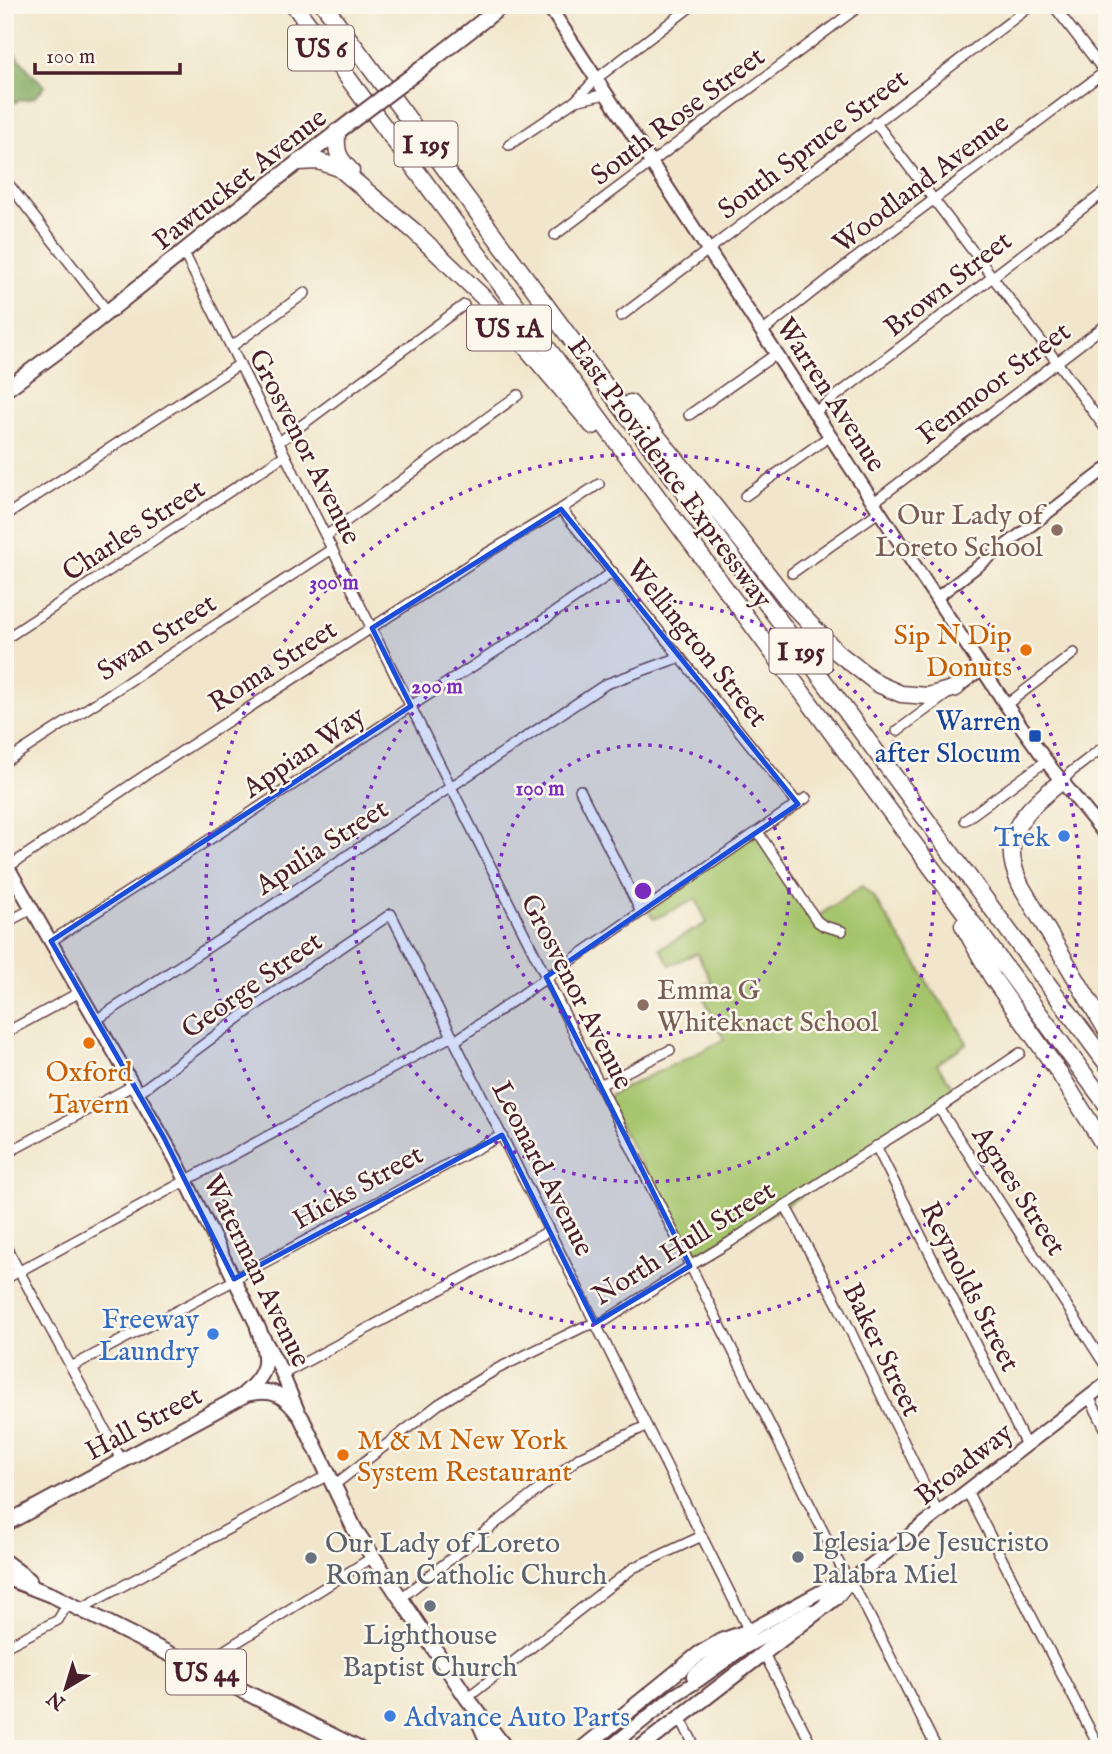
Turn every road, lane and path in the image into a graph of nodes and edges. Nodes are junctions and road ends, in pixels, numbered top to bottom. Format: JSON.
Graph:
{"nodes":[{"id":1,"x":284,"y":5,"type":"edge"},
{"id":2,"x":294,"y":5,"type":"edge"},
{"id":3,"x":324,"y":5,"type":"edge"},
{"id":4,"x":332,"y":5,"type":"edge"},
{"id":5,"x":503,"y":5,"type":"edge"},
{"id":6,"x":548,"y":5,"type":"edge"},
{"id":7,"x":693,"y":5,"type":"edge"},
{"id":8,"x":861,"y":5,"type":"edge"},
{"id":9,"x":1031,"y":5,"type":"edge"},
{"id":10,"x":1053,"y":5,"type":"edge"},
{"id":11,"x":357,"y":51,"type":"junction"},
{"id":12,"x":1106,"y":72,"type":"edge"},
{"id":13,"x":596,"y":79,"type":"junction"},
{"id":14,"x":358,"y":92,"type":"junction"},
{"id":15,"x":606,"y":94,"type":"junction"},
{"id":16,"x":575,"y":101,"type":"junction"},
{"id":17,"x":875,"y":122,"type":"junction"},
{"id":18,"x":337,"y":132,"type":"junction"},
{"id":19,"x":509,"y":145,"type":"dead end"},
{"id":20,"x":299,"y":162,"type":"junction"},
{"id":21,"x":651,"y":164,"type":"junction"},
{"id":22,"x":7,"y":182,"type":"dead end"},
{"id":23,"x":1107,"y":190,"type":"edge"},
{"id":24,"x":375,"y":198,"type":"junction"},
{"id":25,"x":933,"y":201,"type":"junction"},
{"id":26,"x":555,"y":235,"type":"dead end"},
{"id":27,"x":496,"y":238,"type":"junction"},
{"id":28,"x":708,"y":250,"type":"junction"},
{"id":29,"x":183,"y":251,"type":"junction"},
{"id":30,"x":991,"y":276,"type":"junction"},
{"id":31,"x":305,"y":293,"type":"dead end"},
{"id":32,"x":464,"y":305,"type":"dead end"},
{"id":33,"x":108,"y":312,"type":"junction"},
{"id":34,"x":621,"y":316,"type":"dead end"},
{"id":35,"x":1107,"y":324,"type":"edge"},
{"id":36,"x":762,"y":332,"type":"junction"},
{"id":37,"x":231,"y":347,"type":"junction"},
{"id":38,"x":776,"y":354,"type":"junction"},
{"id":39,"x":1057,"y":362,"type":"junction"},
{"id":40,"x":240,"y":364,"type":"junction"},
{"id":41,"x":5,"y":390,"type":"edge"},
{"id":42,"x":518,"y":395,"type":"dead end"},
{"id":43,"x":815,"y":412,"type":"junction"},
{"id":44,"x":689,"y":415,"type":"dead end"},
{"id":45,"x":1107,"y":431,"type":"edge"},
{"id":46,"x":830,"y":436,"type":"junction"},
{"id":47,"x":279,"y":443,"type":"junction"},
{"id":48,"x":285,"y":455,"type":"junction"},
{"id":49,"x":1107,"y":468,"type":"edge"},
{"id":50,"x":599,"y":484,"type":"dead end"},
{"id":51,"x":745,"y":496,"type":"dead end"},
{"id":52,"x":877,"y":507,"type":"junction"},
{"id":53,"x":561,"y":509,"type":"junction"},
{"id":54,"x":5,"y":516,"type":"edge"},
{"id":55,"x":326,"y":536,"type":"junction"},
{"id":56,"x":687,"y":538,"type":"junction"},
{"id":57,"x":332,"y":549,"type":"junction"},
{"id":58,"x":613,"y":572,"type":"junction"},
{"id":59,"x":792,"y":573,"type":"dead end"},
{"id":60,"x":936,"y":598,"type":"junction"},
{"id":61,"x":372,"y":628,"type":"junction"},
{"id":62,"x":5,"y":639,"type":"edge"},
{"id":63,"x":1074,"y":653,"type":"dead end"},
{"id":64,"x":680,"y":657,"type":"junction"},
{"id":65,"x":982,"y":668,"type":"junction"},
{"id":66,"x":956,"y":688,"type":"junction"},
{"id":67,"x":1006,"y":705,"type":"junction"},
{"id":68,"x":411,"y":706,"type":"junction"},
{"id":69,"x":897,"y":731,"type":"dead end"},
{"id":70,"x":1107,"y":744,"type":"edge"},
{"id":71,"x":5,"y":761,"type":"edge"},
{"id":72,"x":1046,"y":761,"type":"junction"},
{"id":73,"x":1062,"y":781,"type":"junction"},
{"id":74,"x":451,"y":787,"type":"junction"},
{"id":75,"x":580,"y":790,"type":"dead end"},
{"id":76,"x":965,"y":820,"type":"dead end"},
{"id":77,"x":758,"y":832,"type":"junction"},
{"id":78,"x":1107,"y":838,"type":"edge"},
{"id":79,"x":7,"y":864,"type":"edge"},
{"id":80,"x":932,"y":868,"type":"junction"},
{"id":81,"x":32,"y":909,"type":"junction"},
{"id":82,"x":641,"y":912,"type":"junction"},
{"id":83,"x":391,"y":914,"type":"joint"},
{"id":84,"x":5,"y":923,"type":"edge"},
{"id":85,"x":842,"y":931,"type":"dead end"},
{"id":86,"x":51,"y":941,"type":"junction"},
{"id":87,"x":546,"y":977,"type":"junction"},
{"id":88,"x":80,"y":992,"type":"junction"},
{"id":89,"x":96,"y":1020,"type":"junction"},
{"id":90,"x":1107,"y":1031,"type":"edge"},
{"id":91,"x":5,"y":1033,"type":"edge"},
{"id":92,"x":453,"y":1039,"type":"junction"},
{"id":93,"x":670,"y":1050,"type":"dead end"},
{"id":94,"x":1020,"y":1053,"type":"dead end"},
{"id":95,"x":1107,"y":1064,"type":"edge"},
{"id":96,"x":600,"y":1085,"type":"junction"},
{"id":97,"x":136,"y":1089,"type":"junction"},
{"id":98,"x":1107,"y":1105,"type":"edge"},
{"id":99,"x":939,"y":1108,"type":"junction"},
{"id":100,"x":502,"y":1135,"type":"junction"},
{"id":101,"x":876,"y":1146,"type":"junction"},
{"id":102,"x":1107,"y":1150,"type":"edge"},
{"id":103,"x":5,"y":1154,"type":"edge"},
{"id":104,"x":187,"y":1181,"type":"junction"},
{"id":105,"x":785,"y":1205,"type":"junction"},
{"id":106,"x":549,"y":1231,"type":"junction"},
{"id":107,"x":5,"y":1245,"type":"edge"},
{"id":108,"x":690,"y":1266,"type":"junction"},
{"id":109,"x":19,"y":1272,"type":"junction"},
{"id":110,"x":5,"y":1279,"type":"edge"},
{"id":111,"x":234,"y":1279,"type":"junction"},
{"id":112,"x":595,"y":1323,"type":"junction"},
{"id":113,"x":258,"y":1328,"type":"junction"},
{"id":114,"x":71,"y":1367,"type":"junction"},
{"id":115,"x":1107,"y":1368,"type":"edge"},
{"id":116,"x":283,"y":1374,"type":"junction"},
{"id":117,"x":1107,"y":1383,"type":"edge"},
{"id":118,"x":1088,"y":1397,"type":"junction"},
{"id":119,"x":240,"y":1398,"type":"junction"},
{"id":120,"x":301,"y":1418,"type":"junction"},
{"id":121,"x":646,"y":1426,"type":"junction"},
{"id":122,"x":1107,"y":1432,"type":"edge"},
{"id":123,"x":1026,"y":1445,"type":"junction"},
{"id":124,"x":122,"y":1461,"type":"junction"},
{"id":125,"x":331,"y":1481,"type":"junction"},
{"id":126,"x":967,"y":1491,"type":"junction"},
{"id":127,"x":26,"y":1513,"type":"junction"},
{"id":128,"x":938,"y":1513,"type":"junction"},
{"id":129,"x":5,"y":1524,"type":"edge"},
{"id":130,"x":5,"y":1532,"type":"edge"},
{"id":131,"x":702,"y":1536,"type":"junction"},
{"id":132,"x":373,"y":1557,"type":"junction"},
{"id":133,"x":5,"y":1562,"type":"edge"},
{"id":134,"x":5,"y":1577,"type":"edge"},
{"id":135,"x":850,"y":1581,"type":"junction"},
{"id":136,"x":54,"y":1596,"type":"junction"},
{"id":137,"x":401,"y":1598,"type":"junction"},
{"id":138,"x":835,"y":1598,"type":"junction"},
{"id":139,"x":74,"y":1606,"type":"junction"},
{"id":140,"x":749,"y":1631,"type":"junction"},
{"id":141,"x":5,"y":1647,"type":"edge"},
{"id":142,"x":763,"y":1652,"type":"junction"},
{"id":143,"x":216,"y":1677,"type":"junction"},
{"id":144,"x":675,"y":1695,"type":"junction"},
{"id":145,"x":467,"y":1698,"type":"junction"},
{"id":146,"x":678,"y":1718,"type":"junction"},
{"id":147,"x":490,"y":1748,"type":"edge"},
{"id":148,"x":359,"y":1749,"type":"edge"},
{"id":149,"x":506,"y":1749,"type":"edge"},
{"id":150,"x":582,"y":1749,"type":"edge"},
{"id":151,"x":608,"y":1749,"type":"edge"},
{"id":152,"x":639,"y":1749,"type":"edge"},
{"id":153,"x":696,"y":1749,"type":"edge"},
{"id":154,"x":814,"y":1749,"type":"edge"},
{"id":155,"x":937,"y":1749,"type":"edge"},
{"id":156,"x":1100,"y":1749,"type":"edge"}],
"edges":[{"from":1,"to":14,"type":"highway","number":"US 6"},
{"from":2,"to":14,"type":"highway","name":"East Providence Expressway","number":"I 195"},
{"from":3,"to":11,"type":"highway","name":"East Providence Expressway","number":"I 195"},
{"from":4,"to":11,"type":"highway"},
{"from":5,"to":18,"type":"main road","name":"Pawtucket Avenue","bridge":true},
{"from":6,"to":13,"type":"main road","name":"Warren Avenue"},
{"from":7,"to":13,"type":"street"},
{"from":8,"to":21,"type":"street","name":"South Rose Street"},
{"from":9,"to":17,"type":"street","name":"South Spruce Street"},
{"from":10,"to":12,"type":"street"},
{"from":11,"to":27,"type":"highway","name":"East Providence Expressway","number":"I 195"},
{"from":12,"to":25,"type":"street","name":"Woodland Avenue"},
{"from":13,"to":15,"type":"main road","name":"Warren Avenue"},
{"from":13,"to":16,"type":"street"},
{"from":14,"to":56,"type":"highway","name":"East Providence Expressway","number":"I 195"},
{"from":15,"to":16,"type":"street"},
{"from":15,"to":21,"type":"main road","name":"Warren Avenue"},
{"from":16,"to":19,"type":"street"},
{"from":17,"to":25,"type":"street"},
{"from":17,"to":28,"type":"street","name":"South Spruce Street"},
{"from":18,"to":20,"type":"main road","name":"Pawtucket Avenue"},
{"from":18,"to":24,"type":"highway"},
{"from":20,"to":24,"type":"highway","number":"US 1A"},
{"from":20,"to":29,"type":"main road","name":"Pawtucket Avenue"},
{"from":21,"to":26,"type":"street","name":"South Rose Street"},
{"from":21,"to":28,"type":"main road","name":"Warren Avenue"},
{"from":22,"to":33,"type":"street"},
{"from":23,"to":30,"type":"street","name":"Brown Street"},
{"from":24,"to":56,"type":"highway","number":"US 1A"},
{"from":25,"to":30,"type":"street"},
{"from":25,"to":36,"type":"street","name":"Woodland Avenue"},
{"from":27,"to":66,"type":"highway"},
{"from":27,"to":95,"type":"highway","name":"East Providence Expressway","number":"I 195"},
{"from":28,"to":34,"type":"street","name":"South Spruce Street"},
{"from":28,"to":36,"type":"main road","name":"Warren Avenue"},
{"from":29,"to":33,"type":"main road","name":"Pawtucket Avenue"},
{"from":29,"to":37,"type":"street","name":"Grosvenor Avenue"},
{"from":30,"to":39,"type":"street"},
{"from":30,"to":43,"type":"street","name":"Brown Street"},
{"from":31,"to":37,"type":"street"},
{"from":32,"to":47,"type":"street"},
{"from":33,"to":41,"type":"main road","name":"Pawtucket Avenue"},
{"from":35,"to":39,"type":"street","name":"Fenmoor Street"},
{"from":36,"to":38,"type":"main road","name":"Warren Avenue"},
{"from":37,"to":40,"type":"street","name":"Grosvenor Avenue"},
{"from":38,"to":43,"type":"main road","name":"Warren Avenue"},
{"from":38,"to":44,"type":"street"},
{"from":39,"to":45,"type":"street"},
{"from":39,"to":52,"type":"street","name":"Fenmoor Street"},
{"from":40,"to":47,"type":"street","name":"Grosvenor Avenue"},
{"from":40,"to":54,"type":"street"},
{"from":42,"to":55,"type":"street"},
{"from":43,"to":46,"type":"main road","name":"Warren Avenue"},
{"from":46,"to":51,"type":"street"},
{"from":46,"to":52,"type":"main road","name":"Warren Avenue"},
{"from":47,"to":48,"type":"street","name":"Grosvenor Avenue"},
{"from":48,"to":55,"type":"street","name":"Grosvenor Avenue"},
{"from":48,"to":62,"type":"street","name":"Charles Street"},
{"from":49,"to":60,"type":"street"},
{"from":50,"to":53,"type":"street","name":"Roma Street"},
{"from":52,"to":59,"type":"street","name":"Fenmoor Street"},
{"from":52,"to":60,"type":"main road","name":"Warren Avenue"},
{"from":53,"to":58,"type":"street","name":"Wellington Street"},
{"from":53,"to":61,"type":"street","name":"Roma Street"},
{"from":55,"to":57,"type":"street","name":"Grosvenor Avenue"},
{"from":56,"to":80,"type":"highway","name":"East Providence Expressway","number":"I 195"},
{"from":57,"to":61,"type":"street","name":"Grosvenor Avenue"},
{"from":57,"to":71,"type":"street","name":"Swan Street"},
{"from":58,"to":64,"type":"street","name":"Wellington Street"},
{"from":58,"to":68,"type":"street","name":"Appian Way"},
{"from":60,"to":65,"type":"main road","name":"Warren Avenue"},
{"from":61,"to":68,"type":"street","name":"Grosvenor Avenue"},
{"from":61,"to":79,"type":"street","name":"Roma Street"},
{"from":63,"to":67,"type":"street"},
{"from":64,"to":74,"type":"street","name":"Apulia Street"},
{"from":64,"to":77,"type":"street","name":"Wellington Street"},
{"from":65,"to":66,"type":"main road"},
{"from":65,"to":67,"type":"main road","name":"Warren Avenue"},
{"from":66,"to":69,"type":"street"},
{"from":67,"to":72,"type":"main road","name":"Warren Avenue"},
{"from":68,"to":74,"type":"street","name":"Grosvenor Avenue"},
{"from":68,"to":86,"type":"street","name":"Appian Way"},
{"from":70,"to":73,"type":"street"},
{"from":72,"to":73,"type":"main road","name":"Warren Avenue"},
{"from":72,"to":76,"type":"street"},
{"from":73,"to":78,"type":"main road","name":"Warren Avenue"},
{"from":73,"to":90,"type":"highway"},
{"from":74,"to":87,"type":"street","name":"Grosvenor Avenue"},
{"from":74,"to":89,"type":"street","name":"Apulia Street"},
{"from":75,"to":82,"type":"street"},
{"from":77,"to":82,"type":"street"},
{"from":77,"to":85,"type":"street"},
{"from":79,"to":81,"type":"main road","name":"Waterman Avenue"},
{"from":80,"to":98,"type":"highway","name":"East Providence Expressway","number":"I 195"},
{"from":80,"to":102,"type":"highway"},
{"from":81,"to":84,"type":"street"},
{"from":81,"to":86,"type":"main road","name":"Waterman Avenue"},
{"from":82,"to":87,"type":"street"},
{"from":83,"to":92,"type":"street","name":"Leonard Avenue"},
{"from":83,"to":97,"type":"street","name":"George Street"},
{"from":86,"to":88,"type":"main road","name":"Waterman Avenue"},
{"from":87,"to":92,"type":"street"},
{"from":87,"to":96,"type":"street","name":"Grosvenor Avenue"},
{"from":88,"to":89,"type":"main road","name":"Waterman Avenue"},
{"from":88,"to":91,"type":"street"},
{"from":89,"to":97,"type":"main road","name":"Waterman Avenue"},
{"from":92,"to":100,"type":"street","name":"Leonard Avenue"},
{"from":92,"to":104,"type":"street"},
{"from":93,"to":96,"type":"street"},
{"from":94,"to":99,"type":"street","name":"North Hull Street"},
{"from":96,"to":108,"type":"street","name":"Grosvenor Avenue"},
{"from":97,"to":103,"type":"street","name":"George Street"},
{"from":97,"to":104,"type":"main road","name":"Waterman Avenue"},
{"from":99,"to":101,"type":"street","name":"North Hull Street"},
{"from":99,"to":115,"type":"street","name":"Agnes Street"},
{"from":100,"to":106,"type":"street","name":"Leonard Avenue"},
{"from":100,"to":111,"type":"street","name":"Hicks Street"},
{"from":101,"to":105,"type":"street","name":"North Hull Street"},
{"from":101,"to":123,"type":"street","name":"Reynolds Street"},
{"from":104,"to":109,"type":"street"},
{"from":104,"to":111,"type":"main road","name":"Waterman Avenue"},
{"from":105,"to":108,"type":"street","name":"North Hull Street"},
{"from":105,"to":128,"type":"street","name":"Baker Street"},
{"from":106,"to":112,"type":"street","name":"Leonard Avenue"},
{"from":106,"to":116,"type":"street"},
{"from":107,"to":109,"type":"street"},
{"from":108,"to":112,"type":"street","name":"North Hull Street"},
{"from":108,"to":135,"type":"street","name":"Grosvenor Avenue"},
{"from":109,"to":110,"type":"street"},
{"from":109,"to":114,"type":"street"},
{"from":111,"to":113,"type":"main road","name":"Waterman Avenue"},
{"from":111,"to":114,"type":"street","name":"Hicks Street"},
{"from":112,"to":121,"type":"street","name":"Leonard Avenue"},
{"from":112,"to":125,"type":"street","name":"North Hull Street"},
{"from":113,"to":116,"type":"main road","name":"Waterman Avenue"},
{"from":113,"to":119,"type":"main road"},
{"from":114,"to":124,"type":"street"},
{"from":116,"to":120,"type":"main road","name":"Waterman Avenue"},
{"from":117,"to":118,"type":"main road","name":"Broadway"},
{"from":118,"to":122,"type":"street"},
{"from":118,"to":123,"type":"main road","name":"Broadway"},
{"from":119,"to":120,"type":"main road","name":"Hall Street"},
{"from":119,"to":124,"type":"main road","name":"Hall Street"},
{"from":120,"to":125,"type":"main road","name":"Waterman Avenue"},
{"from":121,"to":131,"type":"street","name":"Leonard Avenue"},
{"from":121,"to":137,"type":"street"},
{"from":123,"to":126,"type":"main road","name":"Broadway"},
{"from":124,"to":127,"type":"main road","name":"Hall Street"},
{"from":125,"to":132,"type":"main road","name":"Waterman Avenue"},
{"from":125,"to":139,"type":"street","name":"North Hull Street"},
{"from":126,"to":128,"type":"main road","name":"Broadway"},
{"from":126,"to":156,"type":"street"},
{"from":127,"to":129,"type":"main road","name":"Hall Street"},
{"from":127,"to":130,"type":"main road"},
{"from":128,"to":135,"type":"main road","name":"Broadway"},
{"from":131,"to":140,"type":"street","name":"Leonard Avenue"},
{"from":131,"to":145,"type":"street"},
{"from":132,"to":137,"type":"main road","name":"Waterman Avenue"},
{"from":132,"to":143,"type":"street"},
{"from":133,"to":136,"type":"main road"},
{"from":134,"to":136,"type":"main road","number":"US 44"},
{"from":135,"to":138,"type":"main road","name":"Broadway"},
{"from":135,"to":140,"type":"main road","name":"Broadway"},
{"from":135,"to":155,"type":"street","name":"Grosvenor Avenue"},
{"from":136,"to":139,"type":"main road","number":"US 44"},
{"from":137,"to":145,"type":"main road","name":"Waterman Avenue"},
{"from":138,"to":142,"type":"main road"},
{"from":138,"to":144,"type":"main road","name":"Broadway"},
{"from":139,"to":141,"type":"street","name":"North Hull Street"},
{"from":139,"to":143,"type":"main road","number":"US 44"},
{"from":140,"to":144,"type":"main road","name":"Broadway"},
{"from":140,"to":150,"type":"main road"},
{"from":142,"to":146,"type":"main road"},
{"from":142,"to":154,"type":"street"},
{"from":143,"to":148,"type":"main road","number":"US 44"},
{"from":144,"to":151,"type":"main road","name":"Broadway"},
{"from":145,"to":147,"type":"main road"},
{"from":145,"to":149,"type":"main road"},
{"from":146,"to":152,"type":"main road"},
{"from":146,"to":153,"type":"street"}]}
